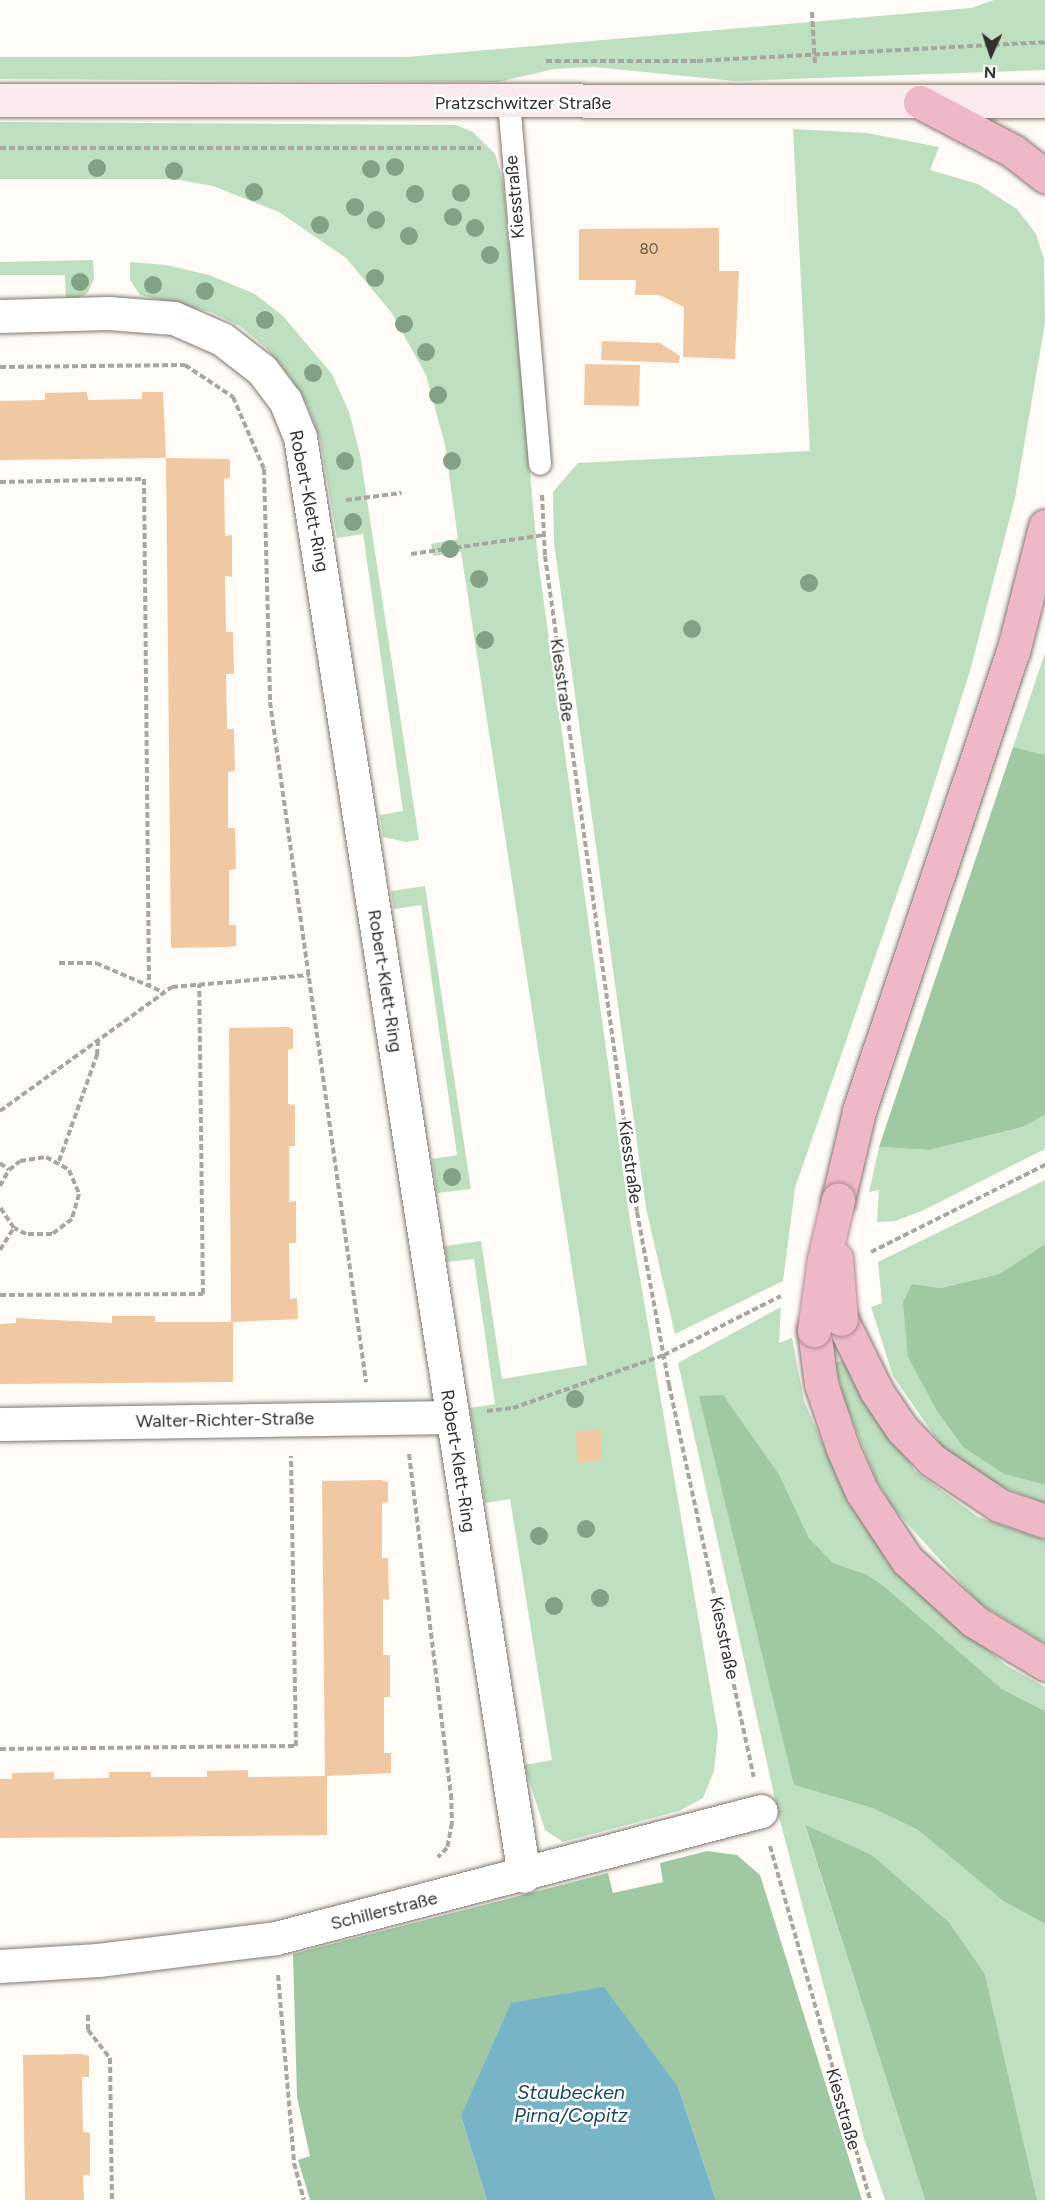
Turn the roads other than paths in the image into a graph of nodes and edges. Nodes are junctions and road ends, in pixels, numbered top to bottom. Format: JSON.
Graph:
{"nodes":[{"id":1,"x":0,"y":100,"type":"edge"},
{"id":2,"x":1045,"y":101,"type":"edge"},
{"id":3,"x":509,"y":102,"type":"junction"},
{"id":4,"x":920,"y":102,"type":"junction"},
{"id":5,"x":1045,"y":176,"type":"edge"},
{"id":6,"x":0,"y":316,"type":"edge"},
{"id":7,"x":540,"y":464,"type":"road end"},
{"id":8,"x":1045,"y":526,"type":"edge"},
{"id":9,"x":828,"y":1324,"type":"junction"},
{"id":10,"x":450,"y":1417,"type":"junction"},
{"id":11,"x":0,"y":1424,"type":"edge"},
{"id":12,"x":1045,"y":1521,"type":"edge"},
{"id":13,"x":1045,"y":1664,"type":"edge"},
{"id":14,"x":761,"y":1811,"type":"road end"},
{"id":15,"x":524,"y":1876,"type":"junction"},
{"id":16,"x":0,"y":1966,"type":"edge"}],
"edges":[{"from":1,"to":3,"type":"street","name":"Pratzschwitzer Straße"},
{"from":2,"to":4,"type":"street","name":"Pratzschwitzer Straße"},
{"from":3,"to":4,"type":"street","name":"Pratzschwitzer Straße"},
{"from":3,"to":7,"type":"lane","name":"Kiesstraße"},
{"from":4,"to":5,"type":"highway"},
{"from":6,"to":10,"type":"street","name":"Robert-Klett-Ring"},
{"from":8,"to":9,"type":"highway","bridge":true},
{"from":9,"to":12,"type":"highway"},
{"from":9,"to":13,"type":"highway"},
{"from":10,"to":11,"type":"street","name":"Walter-Richter-Straße"},
{"from":10,"to":15,"type":"street","name":"Robert-Klett-Ring"},
{"from":14,"to":15,"type":"street","name":"Schillerstraße"},
{"from":15,"to":16,"type":"street","name":"Schillerstraße"}]}
